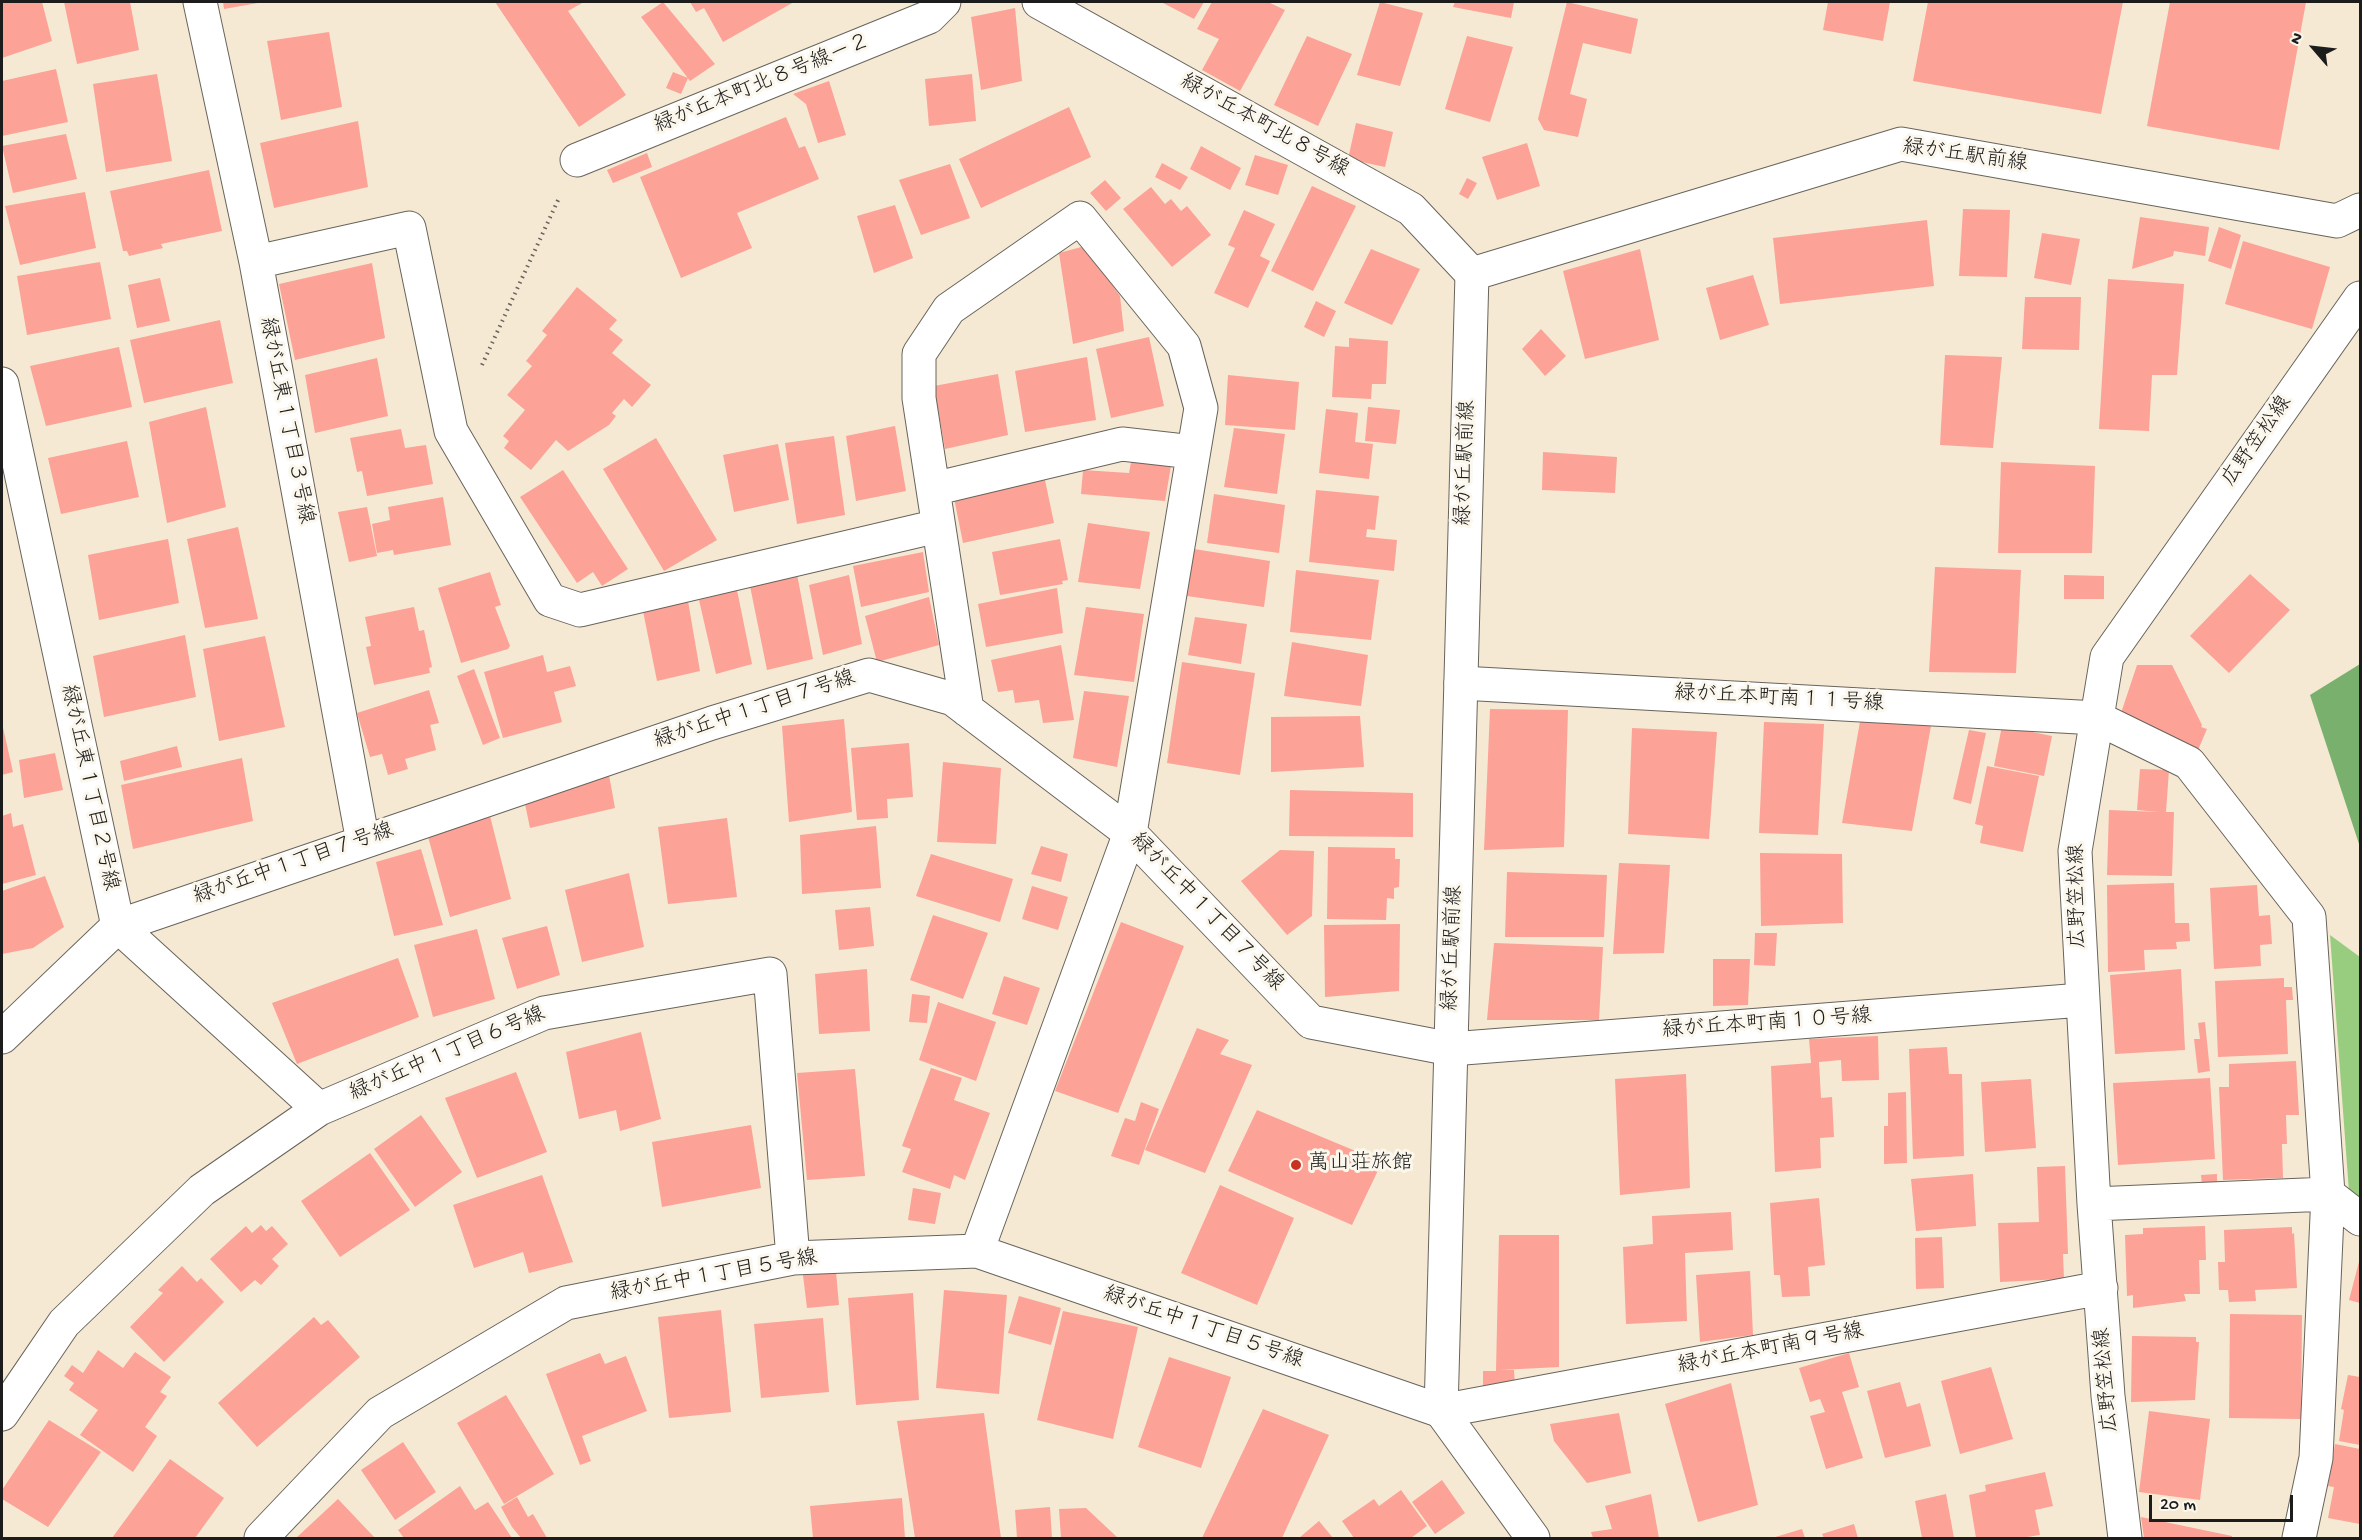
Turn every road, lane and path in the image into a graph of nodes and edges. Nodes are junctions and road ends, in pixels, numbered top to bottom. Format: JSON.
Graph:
{"nodes":[{"id":1,"x":200,"y":2,"type":"edge"},
{"id":2,"x":944,"y":2,"type":"edge"},
{"id":3,"x":1039,"y":2,"type":"edge"},
{"id":4,"x":577,"y":160,"type":"joint"},
{"id":5,"x":2361,"y":210,"type":"edge"},
{"id":6,"x":256,"y":262,"type":"junction"},
{"id":7,"x":1472,"y":274,"type":"junction"},
{"id":8,"x":2361,"y":298,"type":"edge"},
{"id":9,"x":481,"y":366,"type":"dead end"},
{"id":10,"x":2,"y":384,"type":"edge"},
{"id":11,"x":1193,"y":452,"type":"junction"},
{"id":12,"x":933,"y":489,"type":"junction"},
{"id":13,"x":938,"y":526,"type":"junction"},
{"id":14,"x":1461,"y":683,"type":"junction"},
{"id":15,"x":967,"y":710,"type":"junction"},
{"id":16,"x":2097,"y":718,"type":"junction"},
{"id":17,"x":1130,"y":833,"type":"junction"},
{"id":18,"x":363,"y":842,"type":"junction"},
{"id":19,"x":117,"y":926,"type":"junction"},
{"id":20,"x":2082,"y":1000,"type":"junction"},
{"id":21,"x":2,"y":1037,"type":"edge"},
{"id":22,"x":1451,"y":1049,"type":"junction"},
{"id":23,"x":319,"y":1109,"type":"junction"},
{"id":24,"x":2328,"y":1194,"type":"junction"},
{"id":25,"x":2094,"y":1204,"type":"junction"},
{"id":26,"x":2361,"y":1219,"type":"edge"},
{"id":27,"x":977,"y":1251,"type":"junction"},
{"id":28,"x":793,"y":1258,"type":"junction"},
{"id":29,"x":2101,"y":1288,"type":"junction"},
{"id":30,"x":1441,"y":1411,"type":"junction"},
{"id":31,"x":2,"y":1413,"type":"edge"},
{"id":32,"x":261,"y":1539,"type":"edge"},
{"id":33,"x":1533,"y":1539,"type":"edge"},
{"id":34,"x":2125,"y":1539,"type":"edge"},
{"id":35,"x":2300,"y":1539,"type":"edge"}],
"edges":[{"from":1,"to":6,"type":"street","name":"緑が丘東１丁目３号線"},
{"from":2,"to":4,"type":"street","name":"緑が丘本町北８号線ー２"},
{"from":3,"to":7,"type":"street","name":"緑が丘本町北８号線"},
{"from":4,"to":9,"type":"path"},
{"from":5,"to":7,"type":"street","name":"緑が丘駅前線"},
{"from":6,"to":13,"type":"street"},
{"from":6,"to":18,"type":"street","name":"緑が丘東１丁目３号線"},
{"from":7,"to":14,"type":"street","name":"緑が丘駅前線"},
{"from":8,"to":16,"type":"street","name":"広野笠松線"},
{"from":10,"to":19,"type":"street","name":"緑が丘東１丁目２号線"},
{"from":11,"to":12,"type":"street"},
{"from":11,"to":12,"type":"street"},
{"from":11,"to":17,"type":"street"},
{"from":12,"to":13,"type":"street"},
{"from":13,"to":15,"type":"street"},
{"from":14,"to":16,"type":"street","name":"緑が丘本町南１１号線"},
{"from":14,"to":22,"type":"street","name":"緑が丘駅前線"},
{"from":15,"to":17,"type":"street","name":"緑が丘中１丁目７号線"},
{"from":15,"to":18,"type":"street","name":"緑が丘中１丁目７号線"},
{"from":16,"to":20,"type":"street","name":"広野笠松線"},
{"from":16,"to":24,"type":"street"},
{"from":17,"to":22,"type":"street","name":"緑が丘中１丁目７号線"},
{"from":17,"to":27,"type":"street"},
{"from":18,"to":19,"type":"street","name":"緑が丘中１丁目７号線"},
{"from":19,"to":21,"type":"street","name":"緑が丘中１丁目７号線"},
{"from":19,"to":23,"type":"street"},
{"from":20,"to":22,"type":"street","name":"緑が丘本町南１０号線"},
{"from":20,"to":25,"type":"street","name":"広野笠松線"},
{"from":22,"to":30,"type":"street","name":"緑が丘駅前線"},
{"from":23,"to":28,"type":"street","name":"緑が丘中１丁目６号線"},
{"from":23,"to":31,"type":"street","name":"緑が丘中１丁目６号線"},
{"from":24,"to":25,"type":"street"},
{"from":24,"to":26,"type":"street"},
{"from":24,"to":35,"type":"street"},
{"from":25,"to":29,"type":"street","name":"広野笠松線"},
{"from":27,"to":28,"type":"street","name":"緑が丘中１丁目５号線"},
{"from":27,"to":30,"type":"street","name":"緑が丘中１丁目５号線"},
{"from":28,"to":32,"type":"street","name":"緑が丘中１丁目５号線"},
{"from":29,"to":30,"type":"street","name":"緑が丘本町南９号線"},
{"from":29,"to":34,"type":"street","name":"広野笠松線"},
{"from":30,"to":33,"type":"street"}]}
